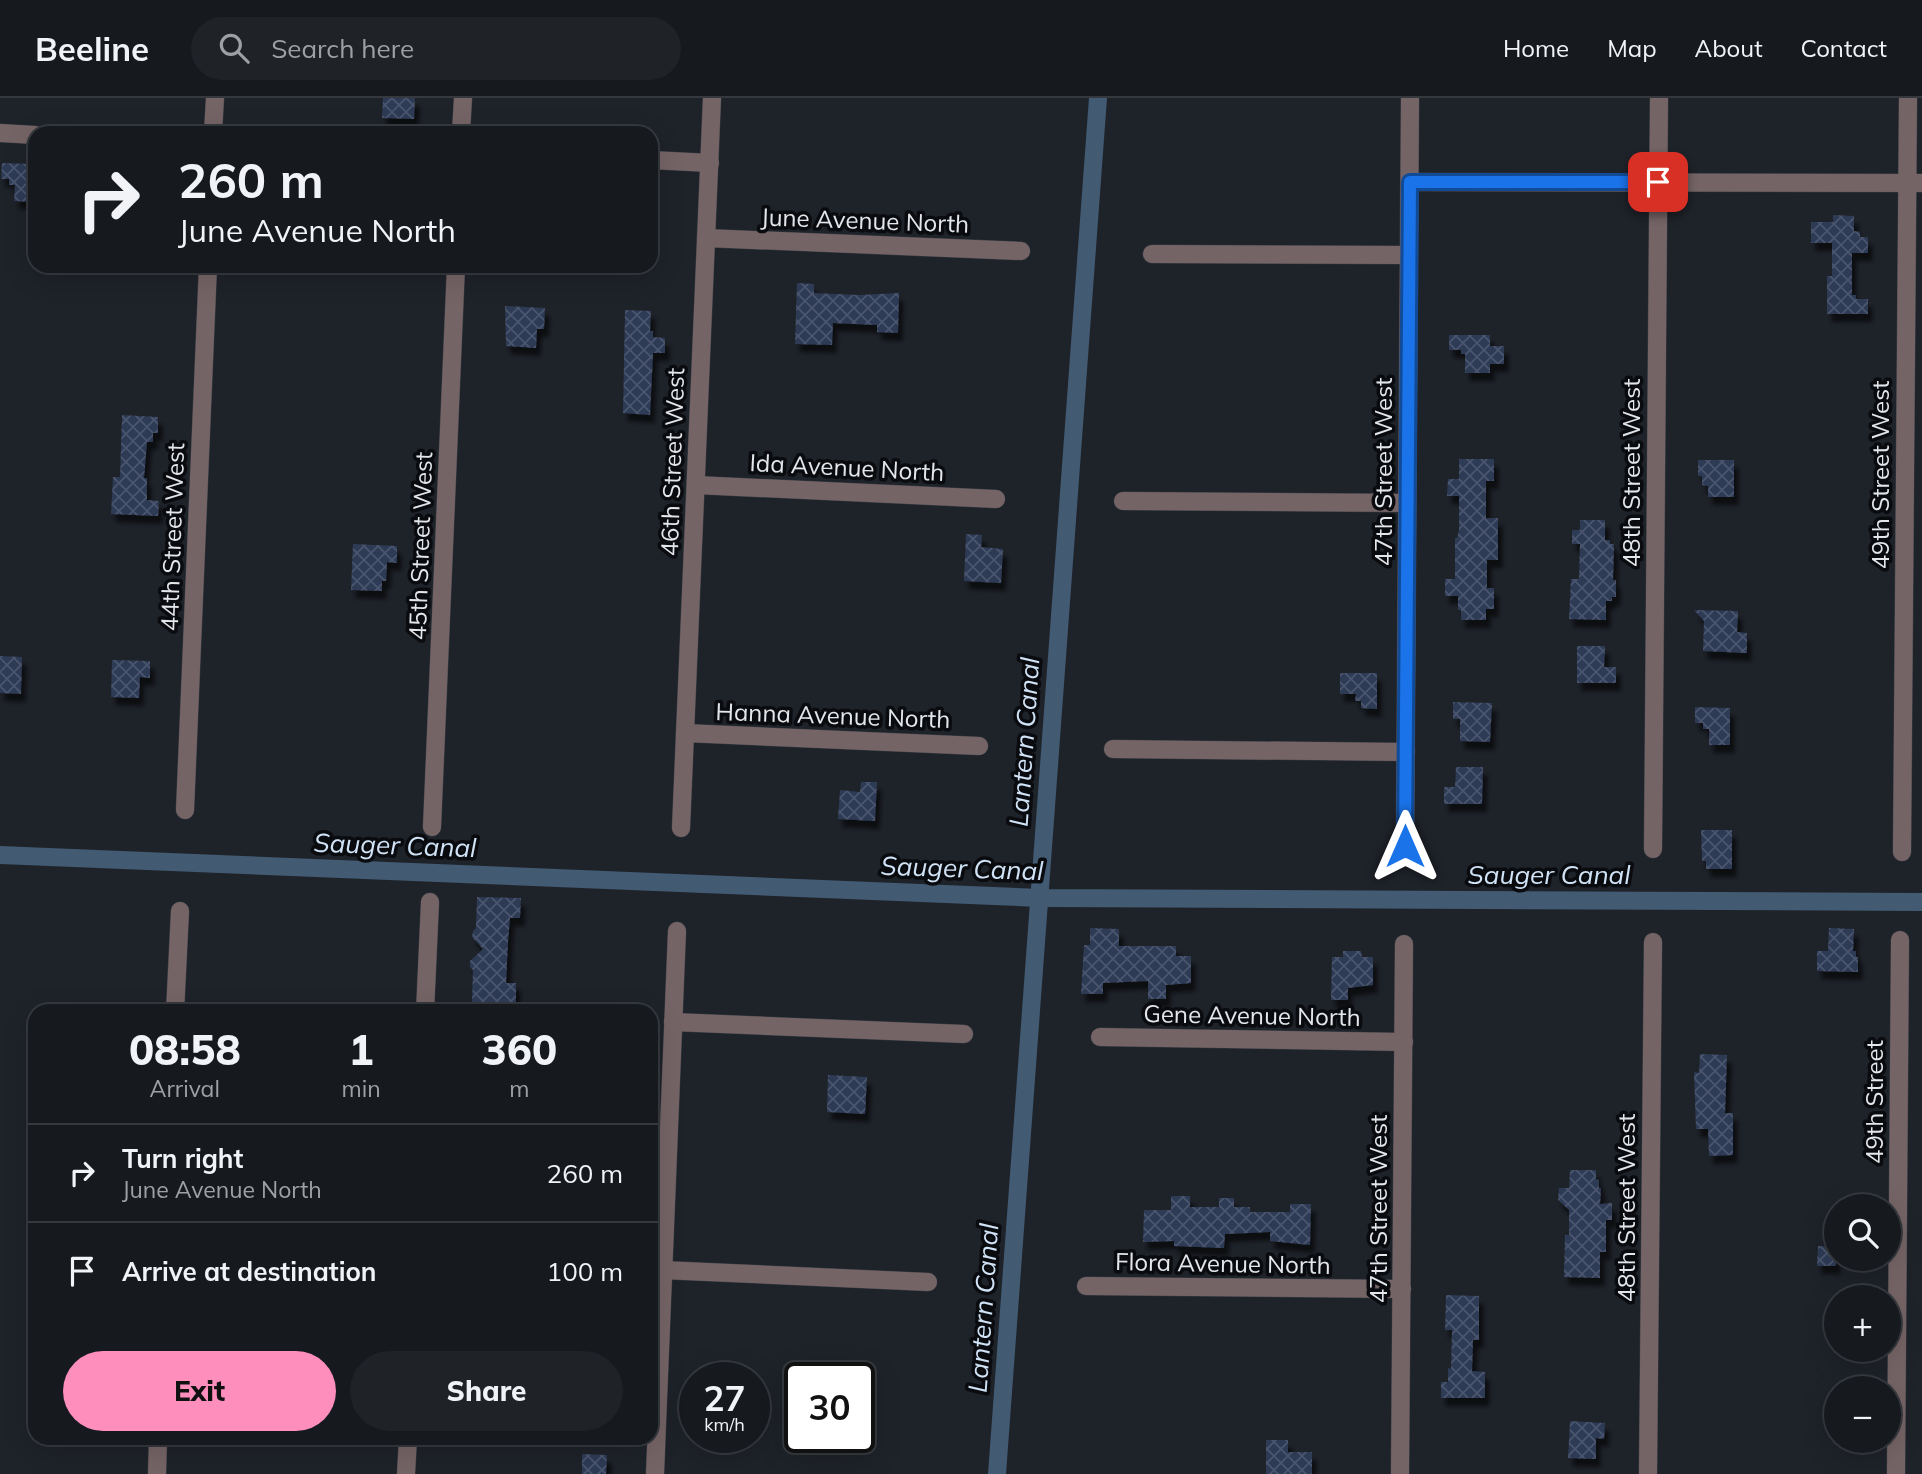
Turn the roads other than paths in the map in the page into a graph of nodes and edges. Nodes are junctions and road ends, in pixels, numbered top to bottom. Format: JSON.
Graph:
{"nodes":[{"id":1,"x":215,"y":98,"type":"edge"},
{"id":2,"x":463,"y":98,"type":"edge"},
{"id":3,"x":712,"y":98,"type":"edge"},
{"id":4,"x":1410,"y":98,"type":"edge"},
{"id":5,"x":1659,"y":98,"type":"edge"},
{"id":6,"x":1908,"y":98,"type":"edge"},
{"id":7,"x":213,"y":126,"type":"edge"},
{"id":8,"x":461,"y":126,"type":"edge"},
{"id":9,"x":0,"y":133,"type":"edge"},
{"id":10,"x":28,"y":135,"type":"edge"},
{"id":11,"x":658,"y":160,"type":"edge"},
{"id":12,"x":710,"y":163,"type":"junction"},
{"id":13,"x":1410,"y":182,"type":"junction"},
{"id":14,"x":1658,"y":182,"type":"junction"},
{"id":15,"x":1915,"y":183,"type":"edge"},
{"id":16,"x":706,"y":238,"type":"junction"},
{"id":17,"x":1021,"y":251,"type":"dead end"},
{"id":18,"x":1152,"y":254,"type":"dead end"},
{"id":19,"x":1409,"y":255,"type":"junction"},
{"id":20,"x":208,"y":273,"type":"edge"},
{"id":21,"x":456,"y":273,"type":"edge"},
{"id":22,"x":696,"y":485,"type":"junction"},
{"id":23,"x":996,"y":499,"type":"dead end"},
{"id":24,"x":1123,"y":501,"type":"dead end"},
{"id":25,"x":1407,"y":503,"type":"junction"},
{"id":26,"x":685,"y":733,"type":"junction"},
{"id":27,"x":979,"y":746,"type":"dead end"},
{"id":28,"x":1113,"y":749,"type":"dead end"},
{"id":29,"x":1406,"y":752,"type":"junction"},
{"id":30,"x":185,"y":810,"type":"dead end"},
{"id":31,"x":432,"y":827,"type":"dead end"},
{"id":32,"x":681,"y":828,"type":"dead end"},
{"id":33,"x":1405,"y":846,"type":"dead end"},
{"id":34,"x":1653,"y":849,"type":"dead end"},
{"id":35,"x":1902,"y":852,"type":"dead end"},
{"id":36,"x":430,"y":902,"type":"dead end"},
{"id":37,"x":180,"y":911,"type":"dead end"},
{"id":38,"x":677,"y":931,"type":"dead end"},
{"id":39,"x":1900,"y":940,"type":"dead end"},
{"id":40,"x":1653,"y":942,"type":"dead end"},
{"id":41,"x":1404,"y":944,"type":"dead end"},
{"id":42,"x":176,"y":1004,"type":"edge"},
{"id":43,"x":425,"y":1004,"type":"edge"},
{"id":44,"x":673,"y":1022,"type":"junction"},
{"id":45,"x":964,"y":1034,"type":"dead end"},
{"id":46,"x":1100,"y":1037,"type":"dead end"},
{"id":47,"x":1404,"y":1042,"type":"junction"},
{"id":48,"x":662,"y":1269,"type":"junction"},
{"id":49,"x":928,"y":1282,"type":"dead end"},
{"id":50,"x":1086,"y":1286,"type":"dead end"},
{"id":51,"x":1402,"y":1289,"type":"junction"},
{"id":52,"x":658,"y":1386,"type":"edge"},
{"id":53,"x":158,"y":1445,"type":"edge"},
{"id":54,"x":408,"y":1445,"type":"edge"},
{"id":55,"x":656,"y":1445,"type":"edge"},
{"id":56,"x":157,"y":1474,"type":"edge"},
{"id":57,"x":406,"y":1474,"type":"edge"},
{"id":58,"x":655,"y":1474,"type":"edge"},
{"id":59,"x":1400,"y":1474,"type":"edge"},
{"id":60,"x":1648,"y":1474,"type":"edge"},
{"id":61,"x":1896,"y":1474,"type":"edge"}],
"edges":[{"from":1,"to":7,"type":"street"},
{"from":2,"to":8,"type":"street"},
{"from":3,"to":12,"type":"street","name":"46th Street West"},
{"from":4,"to":13,"type":"street","name":"47th Street West"},
{"from":5,"to":14,"type":"street","name":"48th Street West"},
{"from":6,"to":15,"type":"street","name":"49th Street West"},
{"from":9,"to":10,"type":"street"},
{"from":11,"to":12,"type":"street"},
{"from":12,"to":16,"type":"street","name":"46th Street West"},
{"from":13,"to":14,"type":"street"},
{"from":13,"to":19,"type":"street","name":"47th Street West"},
{"from":14,"to":15,"type":"street"},
{"from":14,"to":34,"type":"street","name":"48th Street West"},
{"from":15,"to":35,"type":"street","name":"49th Street West"},
{"from":16,"to":17,"type":"street","name":"June Avenue North"},
{"from":16,"to":22,"type":"street","name":"46th Street West"},
{"from":18,"to":19,"type":"street"},
{"from":19,"to":25,"type":"street","name":"47th Street West"},
{"from":20,"to":30,"type":"street","name":"44th Street West"},
{"from":21,"to":31,"type":"street","name":"45th Street West"},
{"from":22,"to":23,"type":"street","name":"Ida Avenue North"},
{"from":22,"to":26,"type":"street","name":"46th Street West"},
{"from":24,"to":25,"type":"street"},
{"from":25,"to":29,"type":"street","name":"47th Street West"},
{"from":26,"to":27,"type":"street","name":"Hanna Avenue North"},
{"from":26,"to":32,"type":"street","name":"46th Street West"},
{"from":28,"to":29,"type":"street"},
{"from":29,"to":33,"type":"street","name":"47th Street West"},
{"from":36,"to":43,"type":"street"},
{"from":37,"to":42,"type":"street"},
{"from":38,"to":44,"type":"street"},
{"from":39,"to":61,"type":"street","name":"49th Street"},
{"from":40,"to":60,"type":"street","name":"48th Street West"},
{"from":41,"to":47,"type":"street","name":"47th Street West"},
{"from":44,"to":45,"type":"street"},
{"from":44,"to":48,"type":"street"},
{"from":46,"to":47,"type":"street","name":"Gene Avenue North"},
{"from":47,"to":51,"type":"street","name":"47th Street West"},
{"from":48,"to":49,"type":"street"},
{"from":48,"to":52,"type":"street"},
{"from":50,"to":51,"type":"street","name":"Flora Avenue North"},
{"from":51,"to":59,"type":"street","name":"47th Street West"},
{"from":53,"to":56,"type":"street"},
{"from":54,"to":57,"type":"street"},
{"from":55,"to":58,"type":"street"}]}
